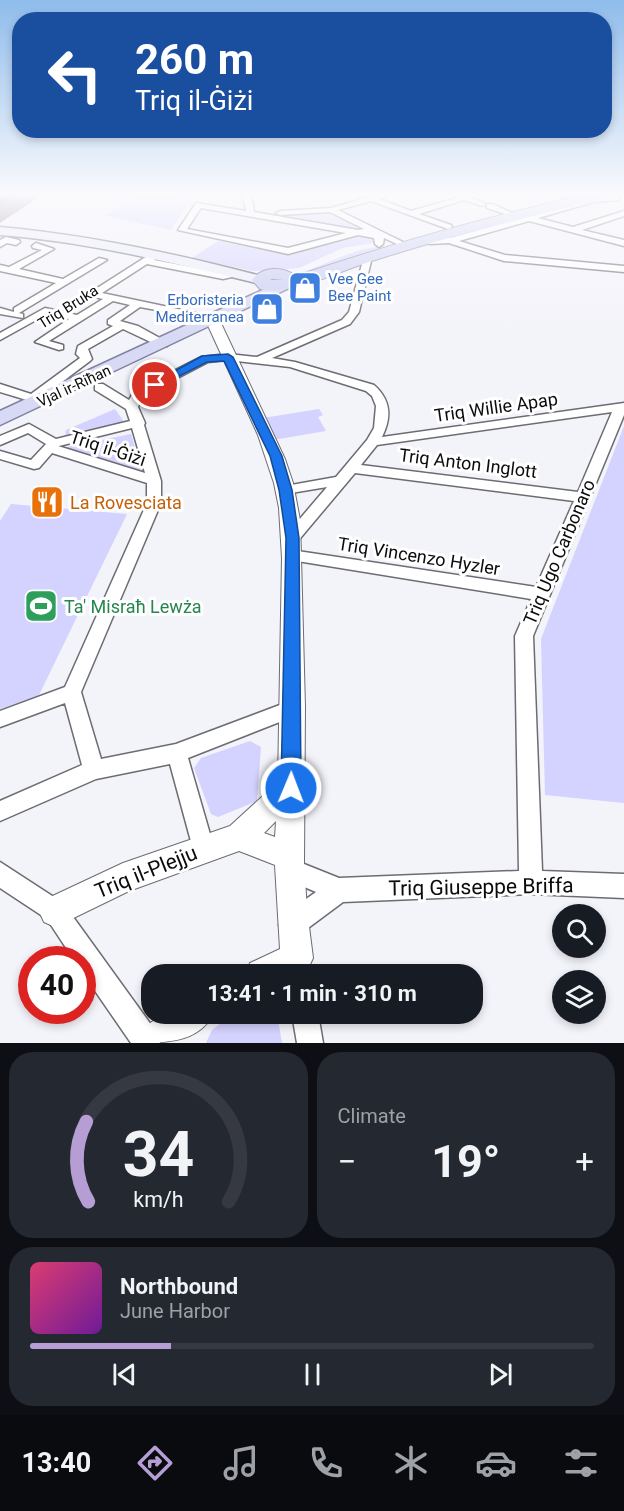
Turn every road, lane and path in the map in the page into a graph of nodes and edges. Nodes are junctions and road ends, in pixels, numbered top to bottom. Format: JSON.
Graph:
{"nodes":[{"id":1,"x":86,"y":244,"type":"edge"},
{"id":2,"x":249,"y":244,"type":"edge"},
{"id":3,"x":315,"y":244,"type":"edge"},
{"id":4,"x":379,"y":244,"type":"joint"},
{"id":5,"x":382,"y":244,"type":"edge"},
{"id":6,"x":415,"y":244,"type":"edge"},
{"id":7,"x":464,"y":244,"type":"edge"},
{"id":8,"x":36,"y":246,"type":"dead end"},
{"id":9,"x":368,"y":257,"type":"junction"},
{"id":10,"x":151,"y":258,"type":"junction"},
{"id":11,"x":0,"y":260,"type":"edge"},
{"id":12,"x":102,"y":260,"type":"dead end"},
{"id":13,"x":24,"y":264,"type":"junction"},
{"id":14,"x":0,"y":268,"type":"edge"},
{"id":15,"x":624,"y":269,"type":"edge"},
{"id":16,"x":11,"y":270,"type":"junction"},
{"id":17,"x":274,"y":280,"type":"junction"},
{"id":18,"x":64,"y":282,"type":"junction"},
{"id":19,"x":111,"y":298,"type":"junction"},
{"id":20,"x":139,"y":303,"type":"junction"},
{"id":21,"x":0,"y":311,"type":"edge"},
{"id":22,"x":78,"y":318,"type":"junction"},
{"id":23,"x":213,"y":319,"type":"junction"},
{"id":24,"x":122,"y":326,"type":"junction"},
{"id":25,"x":189,"y":331,"type":"junction"},
{"id":26,"x":0,"y":337,"type":"edge"},
{"id":27,"x":163,"y":344,"type":"junction"},
{"id":28,"x":59,"y":347,"type":"dead end"},
{"id":29,"x":229,"y":358,"type":"junction"},
{"id":30,"x":258,"y":360,"type":"junction"},
{"id":31,"x":99,"y":387,"type":"dead end"},
{"id":32,"x":0,"y":388,"type":"edge"},
{"id":33,"x":37,"y":399,"type":"junction"},
{"id":34,"x":132,"y":407,"type":"junction"},
{"id":35,"x":623,"y":407,"type":"edge"},
{"id":36,"x":0,"y":419,"type":"edge"},
{"id":37,"x":139,"y":423,"type":"junction"},
{"id":38,"x":0,"y":441,"type":"edge"},
{"id":39,"x":373,"y":442,"type":"junction"},
{"id":40,"x":53,"y":445,"type":"junction"},
{"id":41,"x":0,"y":455,"type":"edge"},
{"id":42,"x":350,"y":468,"type":"junction"},
{"id":43,"x":341,"y":480,"type":"junction"},
{"id":44,"x":154,"y":481,"type":"junction"},
{"id":45,"x":582,"y":497,"type":"junction"},
{"id":46,"x":287,"y":499,"type":"junction"},
{"id":47,"x":324,"y":501,"type":"junction"},
{"id":48,"x":292,"y":547,"type":"junction"},
{"id":49,"x":540,"y":594,"type":"junction"},
{"id":50,"x":72,"y":692,"type":"junction"},
{"id":51,"x":293,"y":708,"type":"junction"},
{"id":52,"x":0,"y":718,"type":"edge"},
{"id":53,"x":177,"y":753,"type":"junction"},
{"id":54,"x":94,"y":770,"type":"junction"},
{"id":55,"x":291,"y":788,"type":"junction"},
{"id":56,"x":0,"y":811,"type":"edge"},
{"id":57,"x":238,"y":837,"type":"junction"},
{"id":58,"x":202,"y":848,"type":"junction"},
{"id":59,"x":289,"y":863,"type":"junction"},
{"id":60,"x":0,"y":874,"type":"edge"},
{"id":61,"x":531,"y":882,"type":"junction"},
{"id":62,"x":624,"y":886,"type":"edge"},
{"id":63,"x":339,"y":890,"type":"junction"},
{"id":64,"x":55,"y":912,"type":"junction"},
{"id":65,"x":291,"y":925,"type":"junction"},
{"id":66,"x":298,"y":964,"type":"edge"},
{"id":67,"x":179,"y":1024,"type":"edge"},
{"id":68,"x":307,"y":1024,"type":"edge"},
{"id":69,"x":148,"y":1043,"type":"edge"},
{"id":70,"x":310,"y":1043,"type":"edge"}],
"edges":[{"from":1,"to":10,"type":"main road"},
{"from":2,"to":3,"type":"street"},
{"from":4,"to":5,"type":"highway"},
{"from":4,"to":17,"type":"highway"},
{"from":6,"to":9,"type":"highway"},
{"from":7,"to":15,"type":"street"},
{"from":8,"to":13,"type":"street"},
{"from":9,"to":17,"type":"highway"},
{"from":9,"to":30,"type":"street"},
{"from":10,"to":17,"type":"main road"},
{"from":10,"to":19,"type":"street"},
{"from":11,"to":13,"type":"street"},
{"from":12,"to":18,"type":"street"},
{"from":13,"to":16,"type":"street"},
{"from":14,"to":16,"type":"street"},
{"from":16,"to":18,"type":"street"},
{"from":17,"to":23,"type":"main road","name":"Vjal ir-Riħan"},
{"from":18,"to":21,"type":"street"},
{"from":19,"to":20,"type":"street"},
{"from":19,"to":22,"type":"street","name":"Triq Bruka"},
{"from":20,"to":23,"type":"street"},
{"from":20,"to":24,"type":"street"},
{"from":22,"to":26,"type":"street"},
{"from":22,"to":28,"type":"street","name":"Triq Bruka"},
{"from":23,"to":25,"type":"main road","name":"Vjal ir-Riħan"},
{"from":23,"to":29,"type":"street"},
{"from":24,"to":27,"type":"street"},
{"from":24,"to":33,"type":"street"},
{"from":25,"to":27,"type":"main road","name":"Vjal ir-Riħan"},
{"from":25,"to":29,"type":"street"},
{"from":27,"to":33,"type":"main road","name":"Vjal ir-Riħan"},
{"from":29,"to":30,"type":"street"},
{"from":29,"to":34,"type":"street"},
{"from":29,"to":46,"type":"street"},
{"from":30,"to":39,"type":"street"},
{"from":31,"to":34,"type":"street"},
{"from":32,"to":33,"type":"street"},
{"from":33,"to":36,"type":"main road","name":"Vjal ir-Riħan"},
{"from":34,"to":37,"type":"street"},
{"from":35,"to":39,"type":"street","name":"Triq Willie Apap"},
{"from":35,"to":45,"type":"street","name":"Triq Ugo Carbonaro"},
{"from":37,"to":40,"type":"street","name":"Triq il-Ġiżi"},
{"from":37,"to":44,"type":"street"},
{"from":38,"to":40,"type":"street"},
{"from":39,"to":42,"type":"street"},
{"from":40,"to":41,"type":"street"},
{"from":40,"to":44,"type":"street","name":"Triq il-Ġiżi"},
{"from":42,"to":43,"type":"street"},
{"from":42,"to":45,"type":"street","name":"Triq Anton Inglott"},
{"from":43,"to":46,"type":"street"},
{"from":43,"to":47,"type":"street"},
{"from":44,"to":50,"type":"street"},
{"from":45,"to":49,"type":"street","name":"Triq Ugo Carbonaro"},
{"from":46,"to":47,"type":"street"},
{"from":46,"to":48,"type":"street"},
{"from":47,"to":48,"type":"street"},
{"from":48,"to":49,"type":"street","name":"Triq Vincenzo Hyzler"},
{"from":48,"to":51,"type":"street"},
{"from":49,"to":61,"type":"street","name":"Triq Ugo Carbonaro"},
{"from":50,"to":52,"type":"street"},
{"from":50,"to":54,"type":"street"},
{"from":51,"to":53,"type":"street"},
{"from":51,"to":55,"type":"street"},
{"from":53,"to":54,"type":"street"},
{"from":53,"to":58,"type":"street"},
{"from":54,"to":56,"type":"street"},
{"from":55,"to":57,"type":"street","name":"Triq il-Plejju"},
{"from":55,"to":59,"type":"street"},
{"from":57,"to":58,"type":"street","name":"Triq il-Plejju"},
{"from":57,"to":59,"type":"street"},
{"from":58,"to":64,"type":"street","name":"Triq il-Plejju"},
{"from":59,"to":63,"type":"street","name":"Triq Giuseppe Briffa"},
{"from":59,"to":65,"type":"street"},
{"from":60,"to":64,"type":"street"},
{"from":61,"to":62,"type":"street","name":"Triq Giuseppe Briffa"},
{"from":61,"to":63,"type":"street","name":"Triq Giuseppe Briffa"},
{"from":63,"to":65,"type":"street"},
{"from":64,"to":69,"type":"street"},
{"from":65,"to":66,"type":"street"},
{"from":67,"to":69,"type":"street"},
{"from":68,"to":70,"type":"street"}]}
